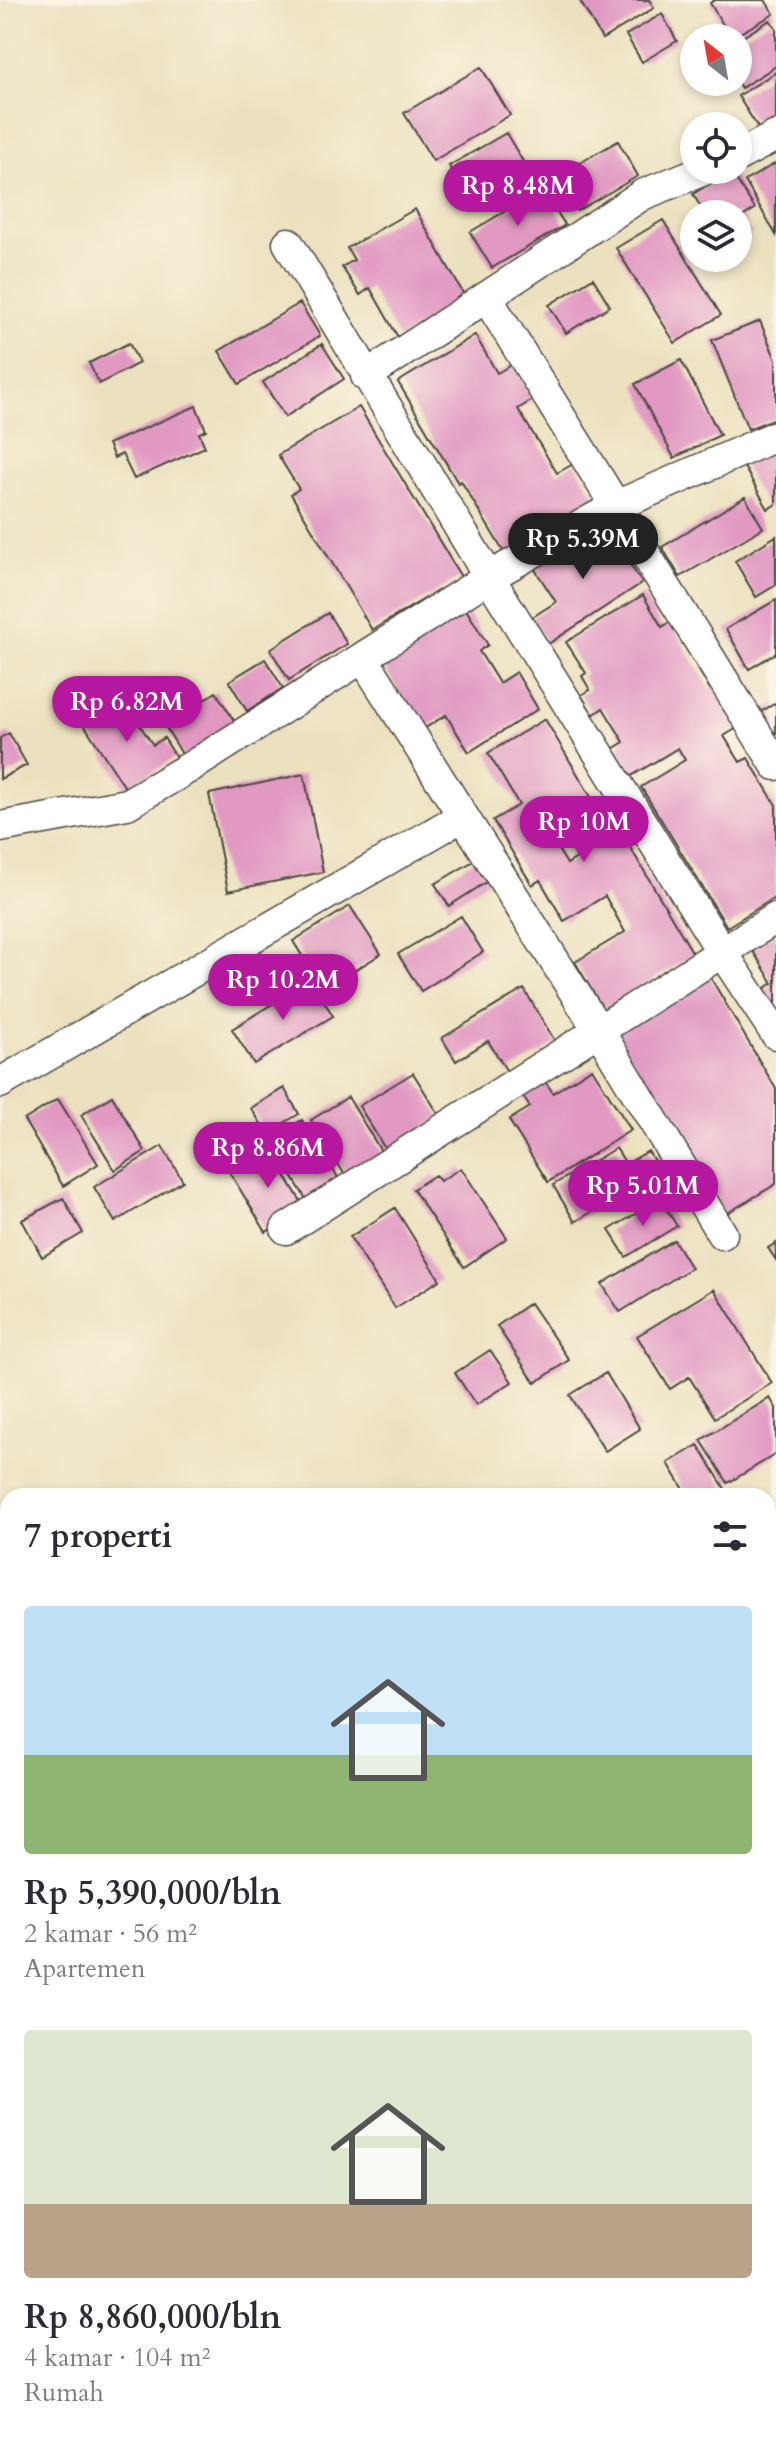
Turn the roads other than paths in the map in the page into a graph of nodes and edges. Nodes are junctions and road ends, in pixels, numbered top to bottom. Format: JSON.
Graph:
{"nodes":[{"id":1,"x":776,"y":136,"type":"edge"},
{"id":2,"x":752,"y":149,"type":"edge"},
{"id":3,"x":680,"y":180,"type":"edge"},
{"id":4,"x":288,"y":243,"type":"dead end"},
{"id":5,"x":487,"y":298,"type":"junction"},
{"id":6,"x":366,"y":376,"type":"junction"},
{"id":7,"x":776,"y":436,"type":"edge"},
{"id":8,"x":616,"y":506,"type":"junction"},
{"id":9,"x":489,"y":577,"type":"junction"},
{"id":10,"x":363,"y":658,"type":"junction"},
{"id":11,"x":776,"y":765,"type":"edge"},
{"id":12,"x":463,"y":816,"type":"junction"},
{"id":13,"x":0,"y":827,"type":"edge"},
{"id":14,"x":776,"y":918,"type":"edge"},
{"id":15,"x":722,"y":952,"type":"junction"},
{"id":16,"x":599,"y":1031,"type":"junction"},
{"id":17,"x":776,"y":1034,"type":"edge"},
{"id":18,"x":0,"y":1083,"type":"edge"},
{"id":19,"x":286,"y":1229,"type":"dead end"},
{"id":20,"x":722,"y":1234,"type":"dead end"}],
"edges":[{"from":1,"to":2,"type":"street"},
{"from":3,"to":5,"type":"street"},
{"from":4,"to":6,"type":"street"},
{"from":5,"to":6,"type":"street"},
{"from":5,"to":8,"type":"street"},
{"from":6,"to":9,"type":"street"},
{"from":7,"to":8,"type":"street"},
{"from":8,"to":9,"type":"street"},
{"from":8,"to":11,"type":"street"},
{"from":9,"to":10,"type":"street"},
{"from":9,"to":15,"type":"street"},
{"from":10,"to":12,"type":"street"},
{"from":10,"to":13,"type":"street"},
{"from":12,"to":16,"type":"street"},
{"from":12,"to":18,"type":"street"},
{"from":14,"to":15,"type":"street"},
{"from":15,"to":16,"type":"street"},
{"from":15,"to":17,"type":"street"},
{"from":16,"to":19,"type":"street"},
{"from":16,"to":20,"type":"street"}]}
